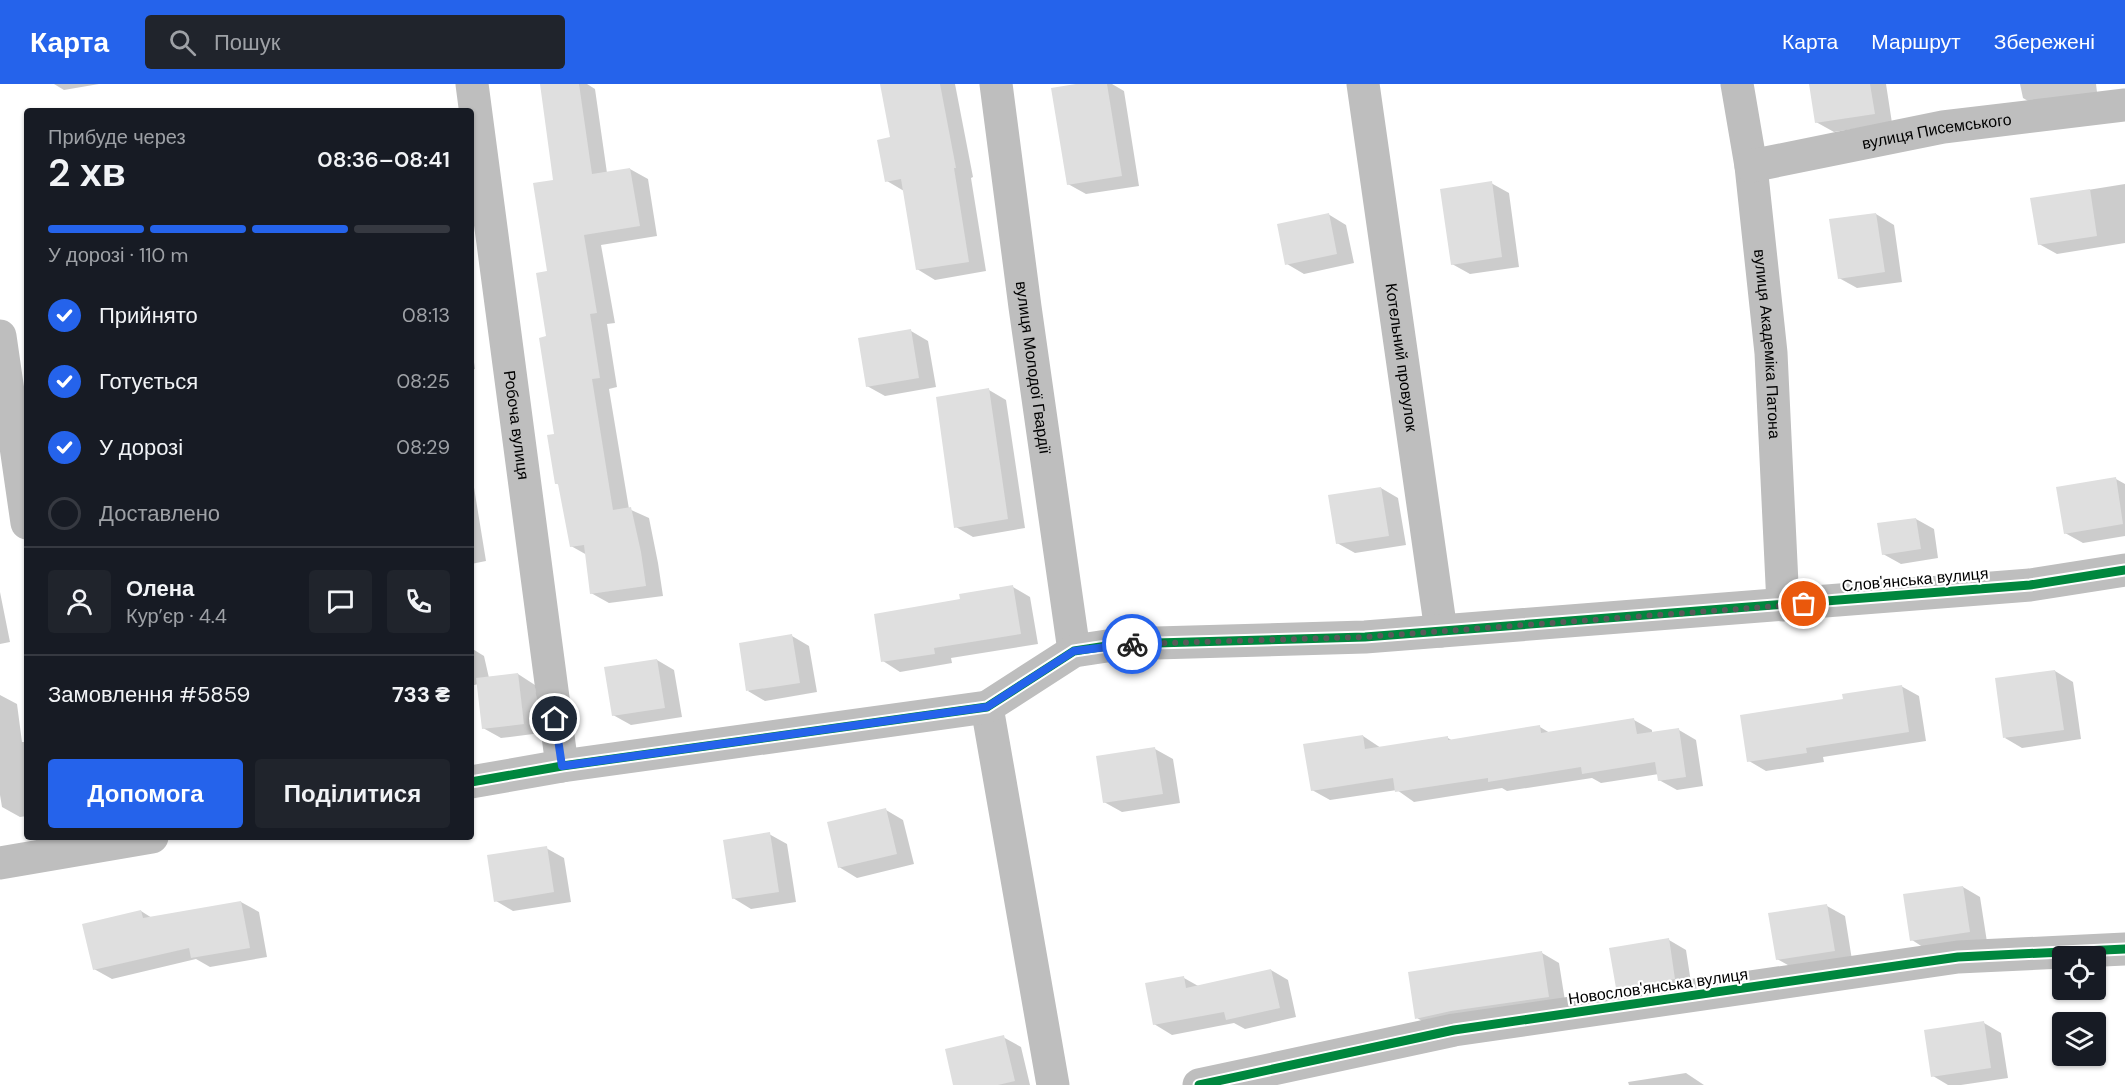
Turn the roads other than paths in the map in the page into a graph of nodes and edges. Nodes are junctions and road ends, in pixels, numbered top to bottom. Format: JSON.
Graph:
{"nodes":[{"id":1,"x":472,"y":84,"type":"edge"},
{"id":2,"x":996,"y":84,"type":"edge"},
{"id":3,"x":1363,"y":84,"type":"edge"},
{"id":4,"x":1737,"y":84,"type":"edge"},
{"id":5,"x":2125,"y":105,"type":"edge"},
{"id":6,"x":1751,"y":166,"type":"junction"},
{"id":7,"x":0,"y":336,"type":"edge"},
{"id":8,"x":24,"y":502,"type":"edge"},
{"id":9,"x":2125,"y":570,"type":"edge"},
{"id":10,"x":1782,"y":606,"type":"junction"},
{"id":11,"x":1441,"y":631,"type":"junction"},
{"id":12,"x":1074,"y":651,"type":"junction"},
{"id":13,"x":987,"y":707,"type":"junction"},
{"id":14,"x":562,"y":766,"type":"junction"},
{"id":15,"x":474,"y":781,"type":"edge"},
{"id":16,"x":118,"y":840,"type":"edge"},
{"id":17,"x":73,"y":844,"type":"edge"},
{"id":18,"x":0,"y":863,"type":"edge"},
{"id":19,"x":2125,"y":949,"type":"edge"},
{"id":20,"x":1053,"y":1085,"type":"edge"},
{"id":21,"x":1199,"y":1085,"type":"edge"}],
"edges":[{"from":1,"to":14,"type":"street","name":"Робоча вулиця"},
{"from":2,"to":12,"type":"street","name":"вулиця Молодої Гвардії"},
{"from":3,"to":11,"type":"street","name":"Котельний провулок"},
{"from":4,"to":6,"type":"street","name":"вулиця Академіка Патона"},
{"from":5,"to":6,"type":"street","name":"вулиця Писемського"},
{"from":6,"to":10,"type":"street","name":"вулиця Академіка Патона"},
{"from":7,"to":8,"type":"street"},
{"from":9,"to":10,"type":"street","name":"Слов'янська вулиця"},
{"from":10,"to":11,"type":"street","name":"Слов'янська вулиця"},
{"from":11,"to":12,"type":"street","name":"Слов'янська вулиця"},
{"from":12,"to":13,"type":"street","name":"Слов'янська вулиця"},
{"from":13,"to":14,"type":"street","name":"Слов'янська вулиця"},
{"from":13,"to":20,"type":"street"},
{"from":14,"to":15,"type":"street","name":"Слов'янська вулиця"},
{"from":16,"to":17,"type":"street"},
{"from":17,"to":18,"type":"street"},
{"from":19,"to":21,"type":"street","name":"Новослов'янська вулиця"}]}
